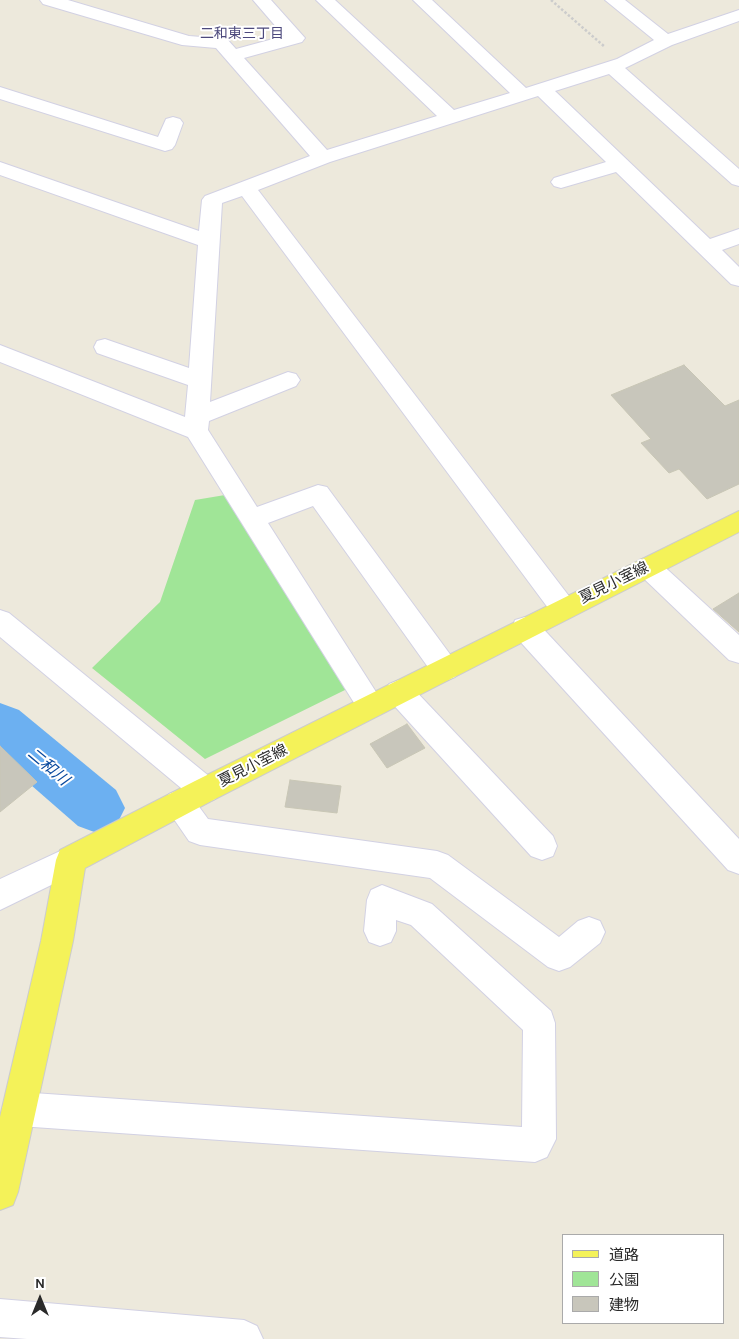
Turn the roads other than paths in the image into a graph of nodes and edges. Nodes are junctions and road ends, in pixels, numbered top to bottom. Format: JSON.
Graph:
{"nodes":[{"id":1,"x":49,"y":0,"type":"edge"},
{"id":2,"x":262,"y":0,"type":"edge"},
{"id":3,"x":325,"y":0,"type":"edge"},
{"id":4,"x":422,"y":0,"type":"edge"},
{"id":5,"x":614,"y":0,"type":"edge"},
{"id":6,"x":739,"y":15,"type":"edge"},
{"id":7,"x":666,"y":41,"type":"junction"},
{"id":8,"x":233,"y":55,"type":"junction"},
{"id":9,"x":617,"y":65,"type":"junction"},
{"id":10,"x":533,"y":92,"type":"junction"},
{"id":11,"x":0,"y":93,"type":"edge"},
{"id":12,"x":449,"y":116,"type":"junction"},
{"id":13,"x":173,"y":123,"type":"dead end"},
{"id":14,"x":323,"y":158,"type":"junction"},
{"id":15,"x":620,"y":164,"type":"junction"},
{"id":16,"x":0,"y":168,"type":"edge"},
{"id":17,"x":739,"y":180,"type":"edge"},
{"id":18,"x":560,"y":182,"type":"dead end"},
{"id":19,"x":246,"y":187,"type":"junction"},
{"id":20,"x":739,"y":236,"type":"edge"},
{"id":21,"x":208,"y":241,"type":"junction"},
{"id":22,"x":707,"y":248,"type":"junction"},
{"id":23,"x":739,"y":279,"type":"edge"},
{"id":24,"x":105,"y":347,"type":"dead end"},
{"id":25,"x":0,"y":353,"type":"edge"},
{"id":26,"x":199,"y":380,"type":"junction"},
{"id":27,"x":288,"y":380,"type":"dead end"},
{"id":28,"x":196,"y":423,"type":"junction"},
{"id":29,"x":252,"y":519,"type":"junction"},
{"id":30,"x":739,"y":521,"type":"edge"},
{"id":31,"x":648,"y":567,"type":"junction"},
{"id":32,"x":563,"y":608,"type":"junction"},
{"id":33,"x":0,"y":621,"type":"edge"},
{"id":34,"x":525,"y":628,"type":"junction"},
{"id":35,"x":739,"y":652,"type":"edge"},
{"id":36,"x":445,"y":669,"type":"junction"},
{"id":37,"x":399,"y":692,"type":"junction"},
{"id":38,"x":371,"y":706,"type":"junction"},
{"id":39,"x":205,"y":790,"type":"junction"},
{"id":40,"x":178,"y":804,"type":"junction"},
{"id":41,"x":542,"y":846,"type":"dead end"},
{"id":42,"x":71,"y":860,"type":"junction"},
{"id":43,"x":739,"y":860,"type":"edge"},
{"id":44,"x":0,"y":895,"type":"edge"},
{"id":45,"x":380,"y":930,"type":"dead end"},
{"id":46,"x":589,"y":932,"type":"dead end"},
{"id":47,"x":19,"y":1109,"type":"junction"},
{"id":48,"x":0,"y":1192,"type":"edge"},
{"id":49,"x":0,"y":1318,"type":"edge"},
{"id":50,"x":244,"y":1339,"type":"edge"}],
"edges":[{"from":1,"to":8,"type":"street"},
{"from":2,"to":8,"type":"street"},
{"from":3,"to":12,"type":"street"},
{"from":4,"to":10,"type":"street"},
{"from":5,"to":7,"type":"street"},
{"from":6,"to":7,"type":"street"},
{"from":7,"to":9,"type":"street"},
{"from":8,"to":14,"type":"street"},
{"from":9,"to":10,"type":"street"},
{"from":9,"to":17,"type":"street"},
{"from":10,"to":12,"type":"street"},
{"from":10,"to":15,"type":"street"},
{"from":11,"to":13,"type":"street"},
{"from":12,"to":14,"type":"street"},
{"from":14,"to":19,"type":"street"},
{"from":15,"to":18,"type":"street"},
{"from":15,"to":22,"type":"street"},
{"from":16,"to":21,"type":"street"},
{"from":19,"to":21,"type":"street"},
{"from":19,"to":32,"type":"street"},
{"from":20,"to":22,"type":"street"},
{"from":21,"to":26,"type":"street"},
{"from":22,"to":23,"type":"street"},
{"from":24,"to":26,"type":"street"},
{"from":25,"to":28,"type":"street"},
{"from":26,"to":28,"type":"street"},
{"from":27,"to":28,"type":"street"},
{"from":28,"to":29,"type":"street"},
{"from":29,"to":36,"type":"street"},
{"from":29,"to":38,"type":"street"},
{"from":30,"to":31,"type":"main road","name":"夏見小室線"},
{"from":31,"to":32,"type":"main road","name":"夏見小室線"},
{"from":31,"to":35,"type":"street"},
{"from":32,"to":34,"type":"main road","name":"夏見小室線"},
{"from":33,"to":39,"type":"street"},
{"from":34,"to":36,"type":"main road","name":"夏見小室線"},
{"from":34,"to":43,"type":"street"},
{"from":36,"to":37,"type":"main road","name":"夏見小室線"},
{"from":37,"to":38,"type":"main road","name":"夏見小室線"},
{"from":37,"to":41,"type":"street"},
{"from":38,"to":39,"type":"main road","name":"夏見小室線"},
{"from":39,"to":40,"type":"main road","name":"夏見小室線"},
{"from":40,"to":42,"type":"main road","name":"夏見小室線"},
{"from":40,"to":46,"type":"street"},
{"from":42,"to":44,"type":"street"},
{"from":42,"to":47,"type":"main road"},
{"from":45,"to":47,"type":"street"},
{"from":47,"to":48,"type":"main road"},
{"from":49,"to":50,"type":"street"}]}
